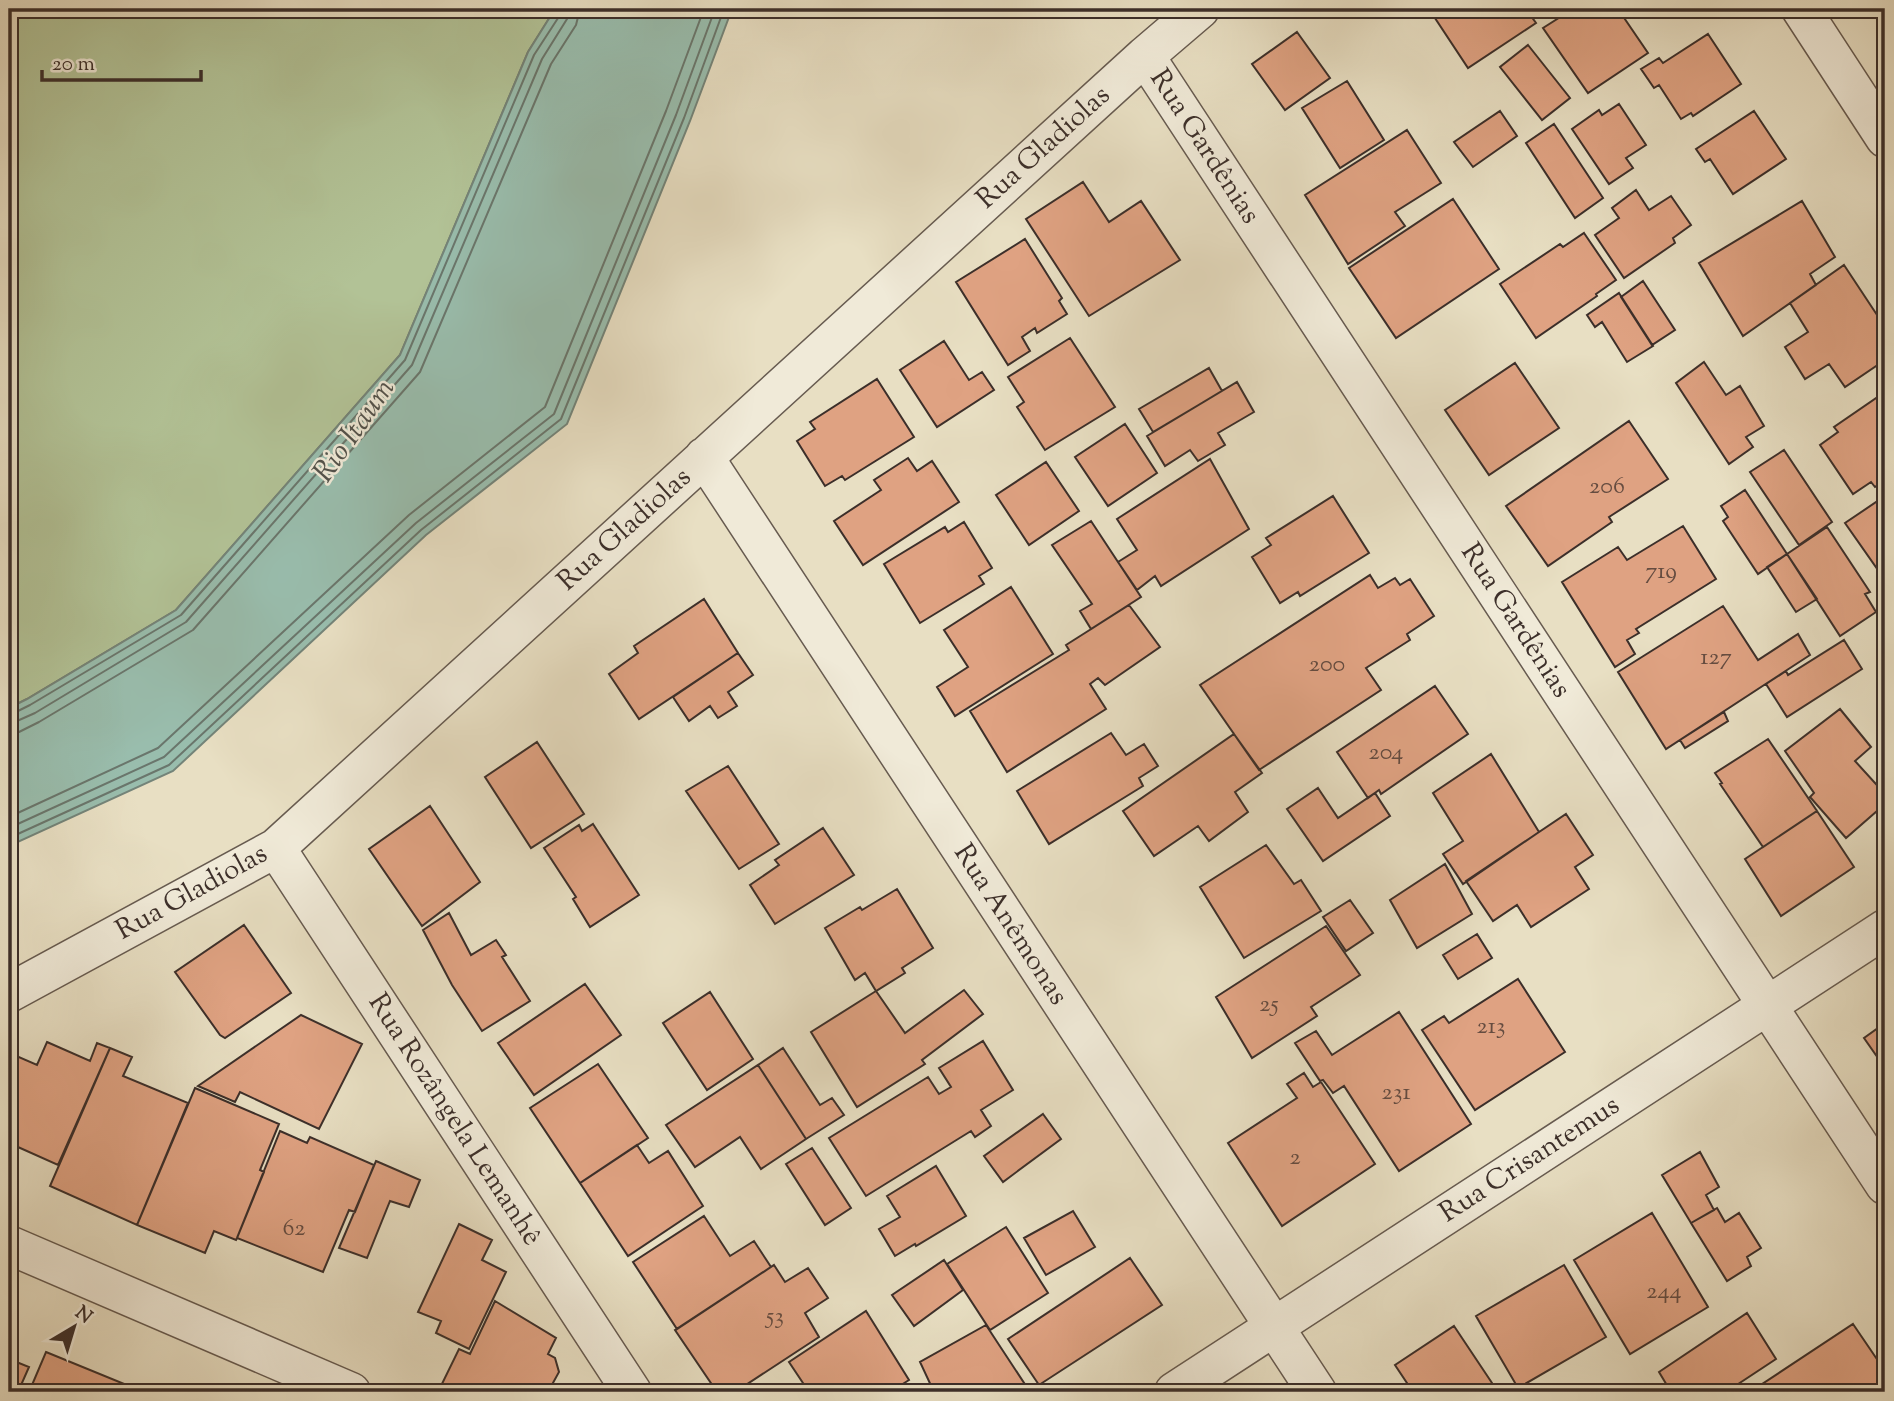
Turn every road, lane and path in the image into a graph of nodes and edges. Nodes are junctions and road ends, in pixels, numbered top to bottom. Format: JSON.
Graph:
{"nodes":[{"id":1,"x":1200,"y":9,"type":"edge"},
{"id":2,"x":1801,"y":9,"type":"edge"},
{"id":3,"x":1145,"y":57,"type":"junction"},
{"id":4,"x":1885,"y":138,"type":"edge"},
{"id":5,"x":704,"y":457,"type":"junction"},
{"id":6,"x":276,"y":848,"type":"junction"},
{"id":7,"x":1885,"y":929,"type":"edge"},
{"id":8,"x":9,"y":993,"type":"edge"},
{"id":9,"x":1767,"y":1006,"type":"junction"},
{"id":10,"x":1885,"y":1185,"type":"edge"},
{"id":11,"x":9,"y":1245,"type":"edge"},
{"id":12,"x":1274,"y":1327,"type":"junction"},
{"id":13,"x":351,"y":1392,"type":"edge"},
{"id":14,"x":632,"y":1392,"type":"edge"},
{"id":15,"x":1174,"y":1392,"type":"edge"},
{"id":16,"x":1317,"y":1392,"type":"edge"}],
"edges":[{"from":1,"to":3,"type":"street","name":"Rua Gladiolas"},
{"from":2,"to":4,"type":"street"},
{"from":3,"to":5,"type":"street","name":"Rua Gladiolas"},
{"from":3,"to":9,"type":"street","name":"Rua Gardênias"},
{"from":5,"to":6,"type":"street","name":"Rua Gladiolas"},
{"from":5,"to":12,"type":"street","name":"Rua Anêmonas"},
{"from":6,"to":8,"type":"street","name":"Rua Gladiolas"},
{"from":6,"to":14,"type":"street","name":"Rua Rozângela Lemanhê"},
{"from":7,"to":9,"type":"street","name":"Rua Crisantemus"},
{"from":9,"to":10,"type":"street","name":"Rua Gardênias"},
{"from":9,"to":12,"type":"street","name":"Rua Crisantemus"},
{"from":11,"to":13,"type":"street"},
{"from":12,"to":15,"type":"street","name":"Rua Crisantemus"},
{"from":12,"to":16,"type":"street","name":"Rua Anêmonas"}]}
